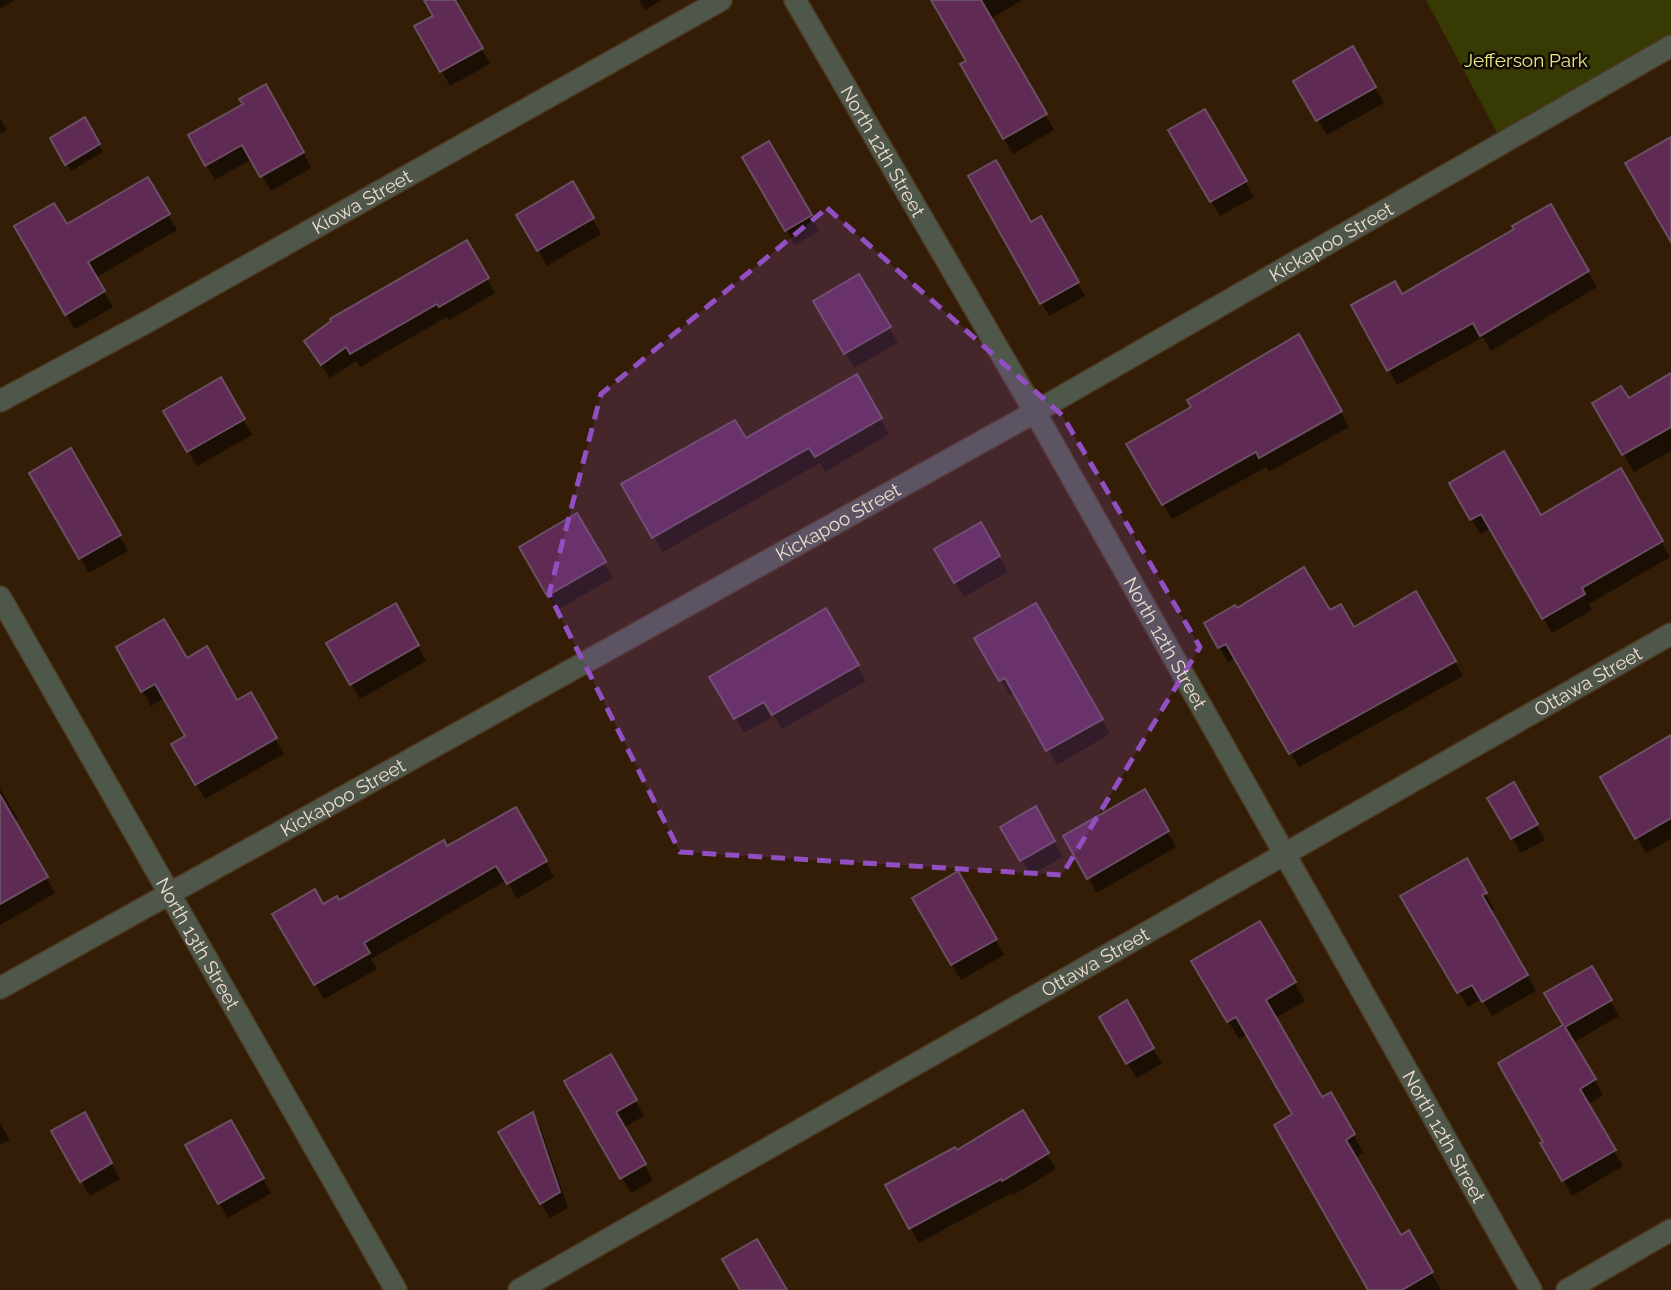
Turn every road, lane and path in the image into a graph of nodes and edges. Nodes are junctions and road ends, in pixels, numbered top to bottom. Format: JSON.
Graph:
{"nodes":[{"id":1,"x":721,"y":0,"type":"edge"},
{"id":2,"x":795,"y":0,"type":"edge"},
{"id":3,"x":1671,"y":46,"type":"edge"},
{"id":4,"x":0,"y":401,"type":"edge"},
{"id":5,"x":1035,"y":412,"type":"junction"},
{"id":6,"x":0,"y":597,"type":"edge"},
{"id":7,"x":1671,"y":634,"type":"edge"},
{"id":8,"x":1284,"y":853,"type":"junction"},
{"id":9,"x":169,"y":895,"type":"junction"},
{"id":10,"x":0,"y":988,"type":"edge"},
{"id":11,"x":1671,"y":1230,"type":"edge"},
{"id":12,"x":396,"y":1290,"type":"edge"},
{"id":13,"x":519,"y":1290,"type":"edge"},
{"id":14,"x":1531,"y":1290,"type":"edge"},
{"id":15,"x":1567,"y":1290,"type":"edge"}],
"edges":[{"from":1,"to":4,"type":"street","name":"Kiowa Street"},
{"from":2,"to":5,"type":"street","name":"North 12th Street"},
{"from":3,"to":5,"type":"street","name":"Kickapoo Street"},
{"from":5,"to":8,"type":"street","name":"North 12th Street"},
{"from":5,"to":9,"type":"street","name":"Kickapoo Street"},
{"from":6,"to":9,"type":"street","name":"North 13th Street"},
{"from":7,"to":8,"type":"street","name":"Ottawa Street"},
{"from":8,"to":13,"type":"street","name":"Ottawa Street"},
{"from":8,"to":14,"type":"street","name":"North 12th Street"},
{"from":9,"to":10,"type":"street","name":"Kickapoo Street"},
{"from":9,"to":12,"type":"street","name":"North 13th Street"},
{"from":11,"to":15,"type":"street"}]}
